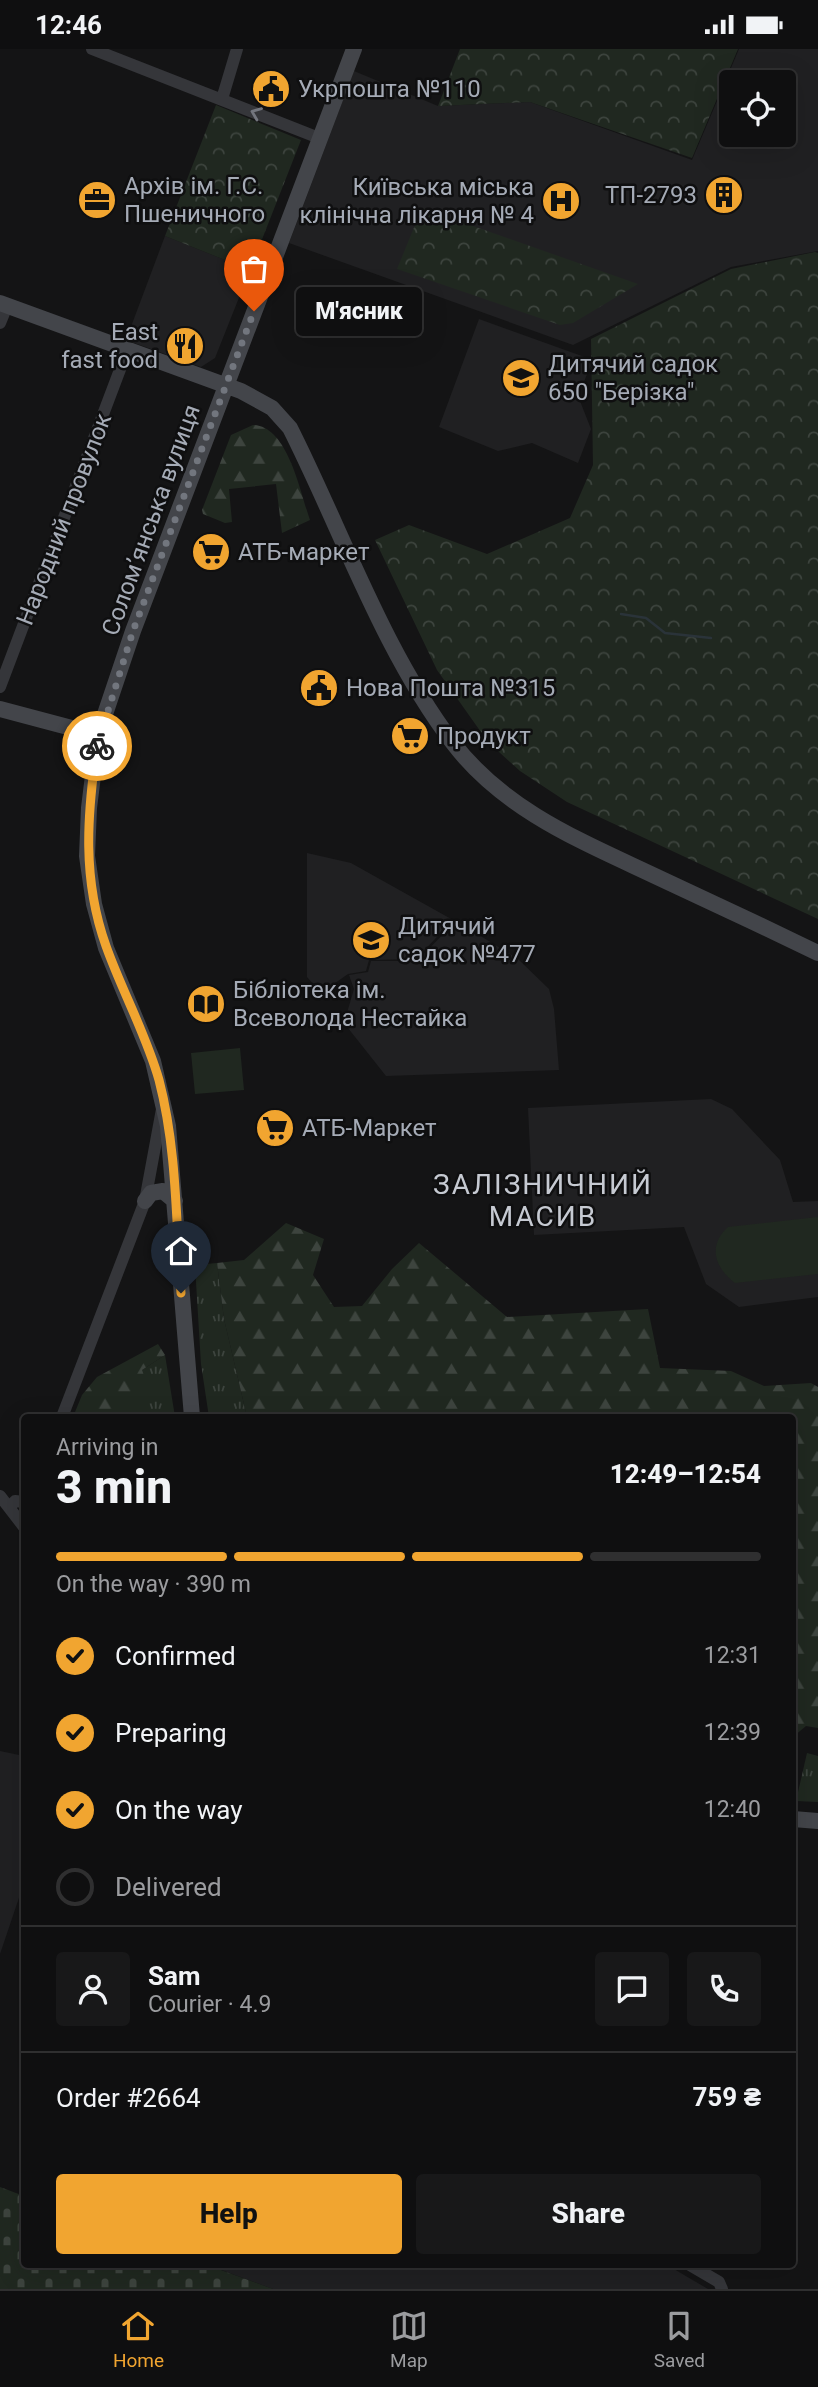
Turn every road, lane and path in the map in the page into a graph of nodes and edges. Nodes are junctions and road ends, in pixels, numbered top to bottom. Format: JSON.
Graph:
{"nodes":[{"id":1,"x":92,"y":49,"type":"edge"},
{"id":2,"x":237,"y":49,"type":"edge"},
{"id":3,"x":354,"y":49,"type":"edge"},
{"id":4,"x":222,"y":99,"type":"junction"},
{"id":5,"x":319,"y":138,"type":"junction"},
{"id":6,"x":3,"y":305,"type":"edge"},
{"id":7,"x":0,"y":323,"type":"edge"},
{"id":8,"x":127,"y":351,"type":"junction"},
{"id":9,"x":225,"y":386,"type":"junction"},
{"id":10,"x":0,"y":687,"type":"edge"},
{"id":11,"x":0,"y":709,"type":"edge"},
{"id":12,"x":98,"y":735,"type":"junction"},
{"id":13,"x":818,"y":953,"type":"edge"},
{"id":14,"x":164,"y":1101,"type":"junction"},
{"id":15,"x":145,"y":1201,"type":"junction"},
{"id":16,"x":176,"y":1201,"type":"junction"},
{"id":17,"x":63,"y":1414,"type":"edge"},
{"id":18,"x":192,"y":1414,"type":"edge"},
{"id":19,"x":0,"y":1496,"type":"edge"},
{"id":20,"x":21,"y":1501,"type":"edge"},
{"id":21,"x":19,"y":1517,"type":"edge"},
{"id":22,"x":796,"y":1819,"type":"edge"},
{"id":23,"x":818,"y":1821,"type":"edge"},
{"id":24,"x":695,"y":2268,"type":"edge"},
{"id":25,"x":722,"y":2289,"type":"edge"}],
"edges":[{"from":1,"to":4,"type":"street"},
{"from":2,"to":4,"type":"street"},
{"from":3,"to":5,"type":"main road","name":"Соломʼянська вулиця"},
{"from":5,"to":4,"type":"street","one_way":true},
{"from":5,"to":9,"type":"main road","name":"Соломʼянська вулиця"},
{"from":6,"to":7,"type":"street"},
{"from":6,"to":8,"type":"main road"},
{"from":8,"to":9,"type":"main road"},
{"from":8,"to":10,"type":"street","name":"Народний провулок"},
{"from":9,"to":12,"type":"main road","name":"Соломʼянська вулиця"},
{"from":9,"to":13,"type":"main road"},
{"from":11,"to":12,"type":"main road"},
{"from":12,"to":14,"type":"main road","name":"Соломʼянська вулиця"},
{"from":14,"to":15,"type":"street","name":"Соломʼянська вулиця"},
{"from":14,"to":16,"type":"main road"},
{"from":15,"to":16,"type":"main road"},
{"from":15,"to":17,"type":"street","name":"Соломʼянська вулиця"},
{"from":16,"to":18,"type":"main road"},
{"from":19,"to":21,"type":"street"},
{"from":20,"to":21,"type":"street"},
{"from":22,"to":23,"type":"main road"},
{"from":24,"to":25,"type":"street"}]}
